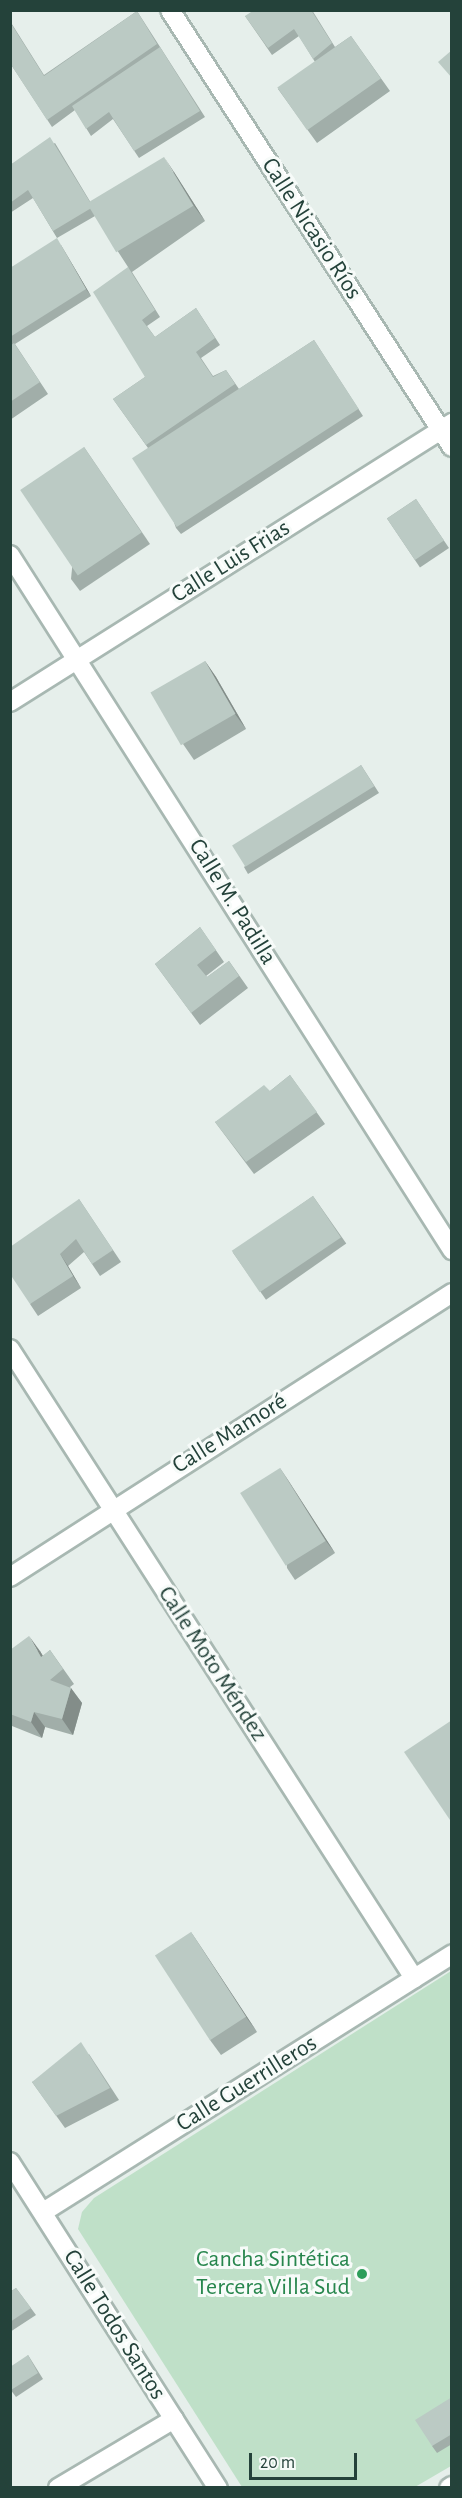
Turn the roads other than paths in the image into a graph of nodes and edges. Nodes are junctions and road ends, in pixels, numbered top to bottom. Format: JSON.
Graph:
{"nodes":[{"id":1,"x":170,"y":10,"type":"edge"},
{"id":2,"x":446,"y":427,"type":"edge"},
{"id":3,"x":452,"y":447,"type":"edge"},
{"id":4,"x":10,"y":555,"type":"edge"},
{"id":5,"x":78,"y":659,"type":"junction"},
{"id":6,"x":10,"y":702,"type":"edge"},
{"id":7,"x":452,"y":1250,"type":"edge"},
{"id":8,"x":452,"y":1293,"type":"edge"},
{"id":9,"x":10,"y":1349,"type":"edge"},
{"id":10,"x":112,"y":1509,"type":"junction"},
{"id":11,"x":10,"y":1577,"type":"edge"},
{"id":12,"x":452,"y":1954,"type":"edge"},
{"id":13,"x":414,"y":1978,"type":"junction"},
{"id":14,"x":10,"y":2162,"type":"edge"},
{"id":15,"x":42,"y":2212,"type":"junction"},
{"id":16,"x":174,"y":2419,"type":"junction"},
{"id":17,"x":58,"y":2487,"type":"edge"},
{"id":18,"x":218,"y":2487,"type":"edge"}],
"edges":[{"from":1,"to":2,"type":"street","name":"Calle Nicasio Ríos"},
{"from":2,"to":3,"type":"street","name":"Calle Nicasio Ríos"},
{"from":2,"to":5,"type":"street","name":"Calle Luis Frias"},
{"from":4,"to":5,"type":"street","name":"Calle M. Padilla"},
{"from":5,"to":6,"type":"street","name":"Calle Luis Frias"},
{"from":5,"to":7,"type":"street","name":"Calle M. Padilla"},
{"from":8,"to":10,"type":"street","name":"Calle Mamoré"},
{"from":9,"to":10,"type":"street","name":"Calle Moto Méndez"},
{"from":10,"to":11,"type":"street","name":"Calle Mamoré"},
{"from":10,"to":13,"type":"street","name":"Calle Moto Méndez"},
{"from":12,"to":13,"type":"street","name":"Calle Guerrilleros"},
{"from":13,"to":15,"type":"street","name":"Calle Guerrilleros"},
{"from":14,"to":15,"type":"street","name":"Calle Todos Santos"},
{"from":15,"to":16,"type":"street","name":"Calle Todos Santos"},
{"from":16,"to":17,"type":"street"},
{"from":16,"to":18,"type":"street","name":"Calle Todos Santos"}]}
